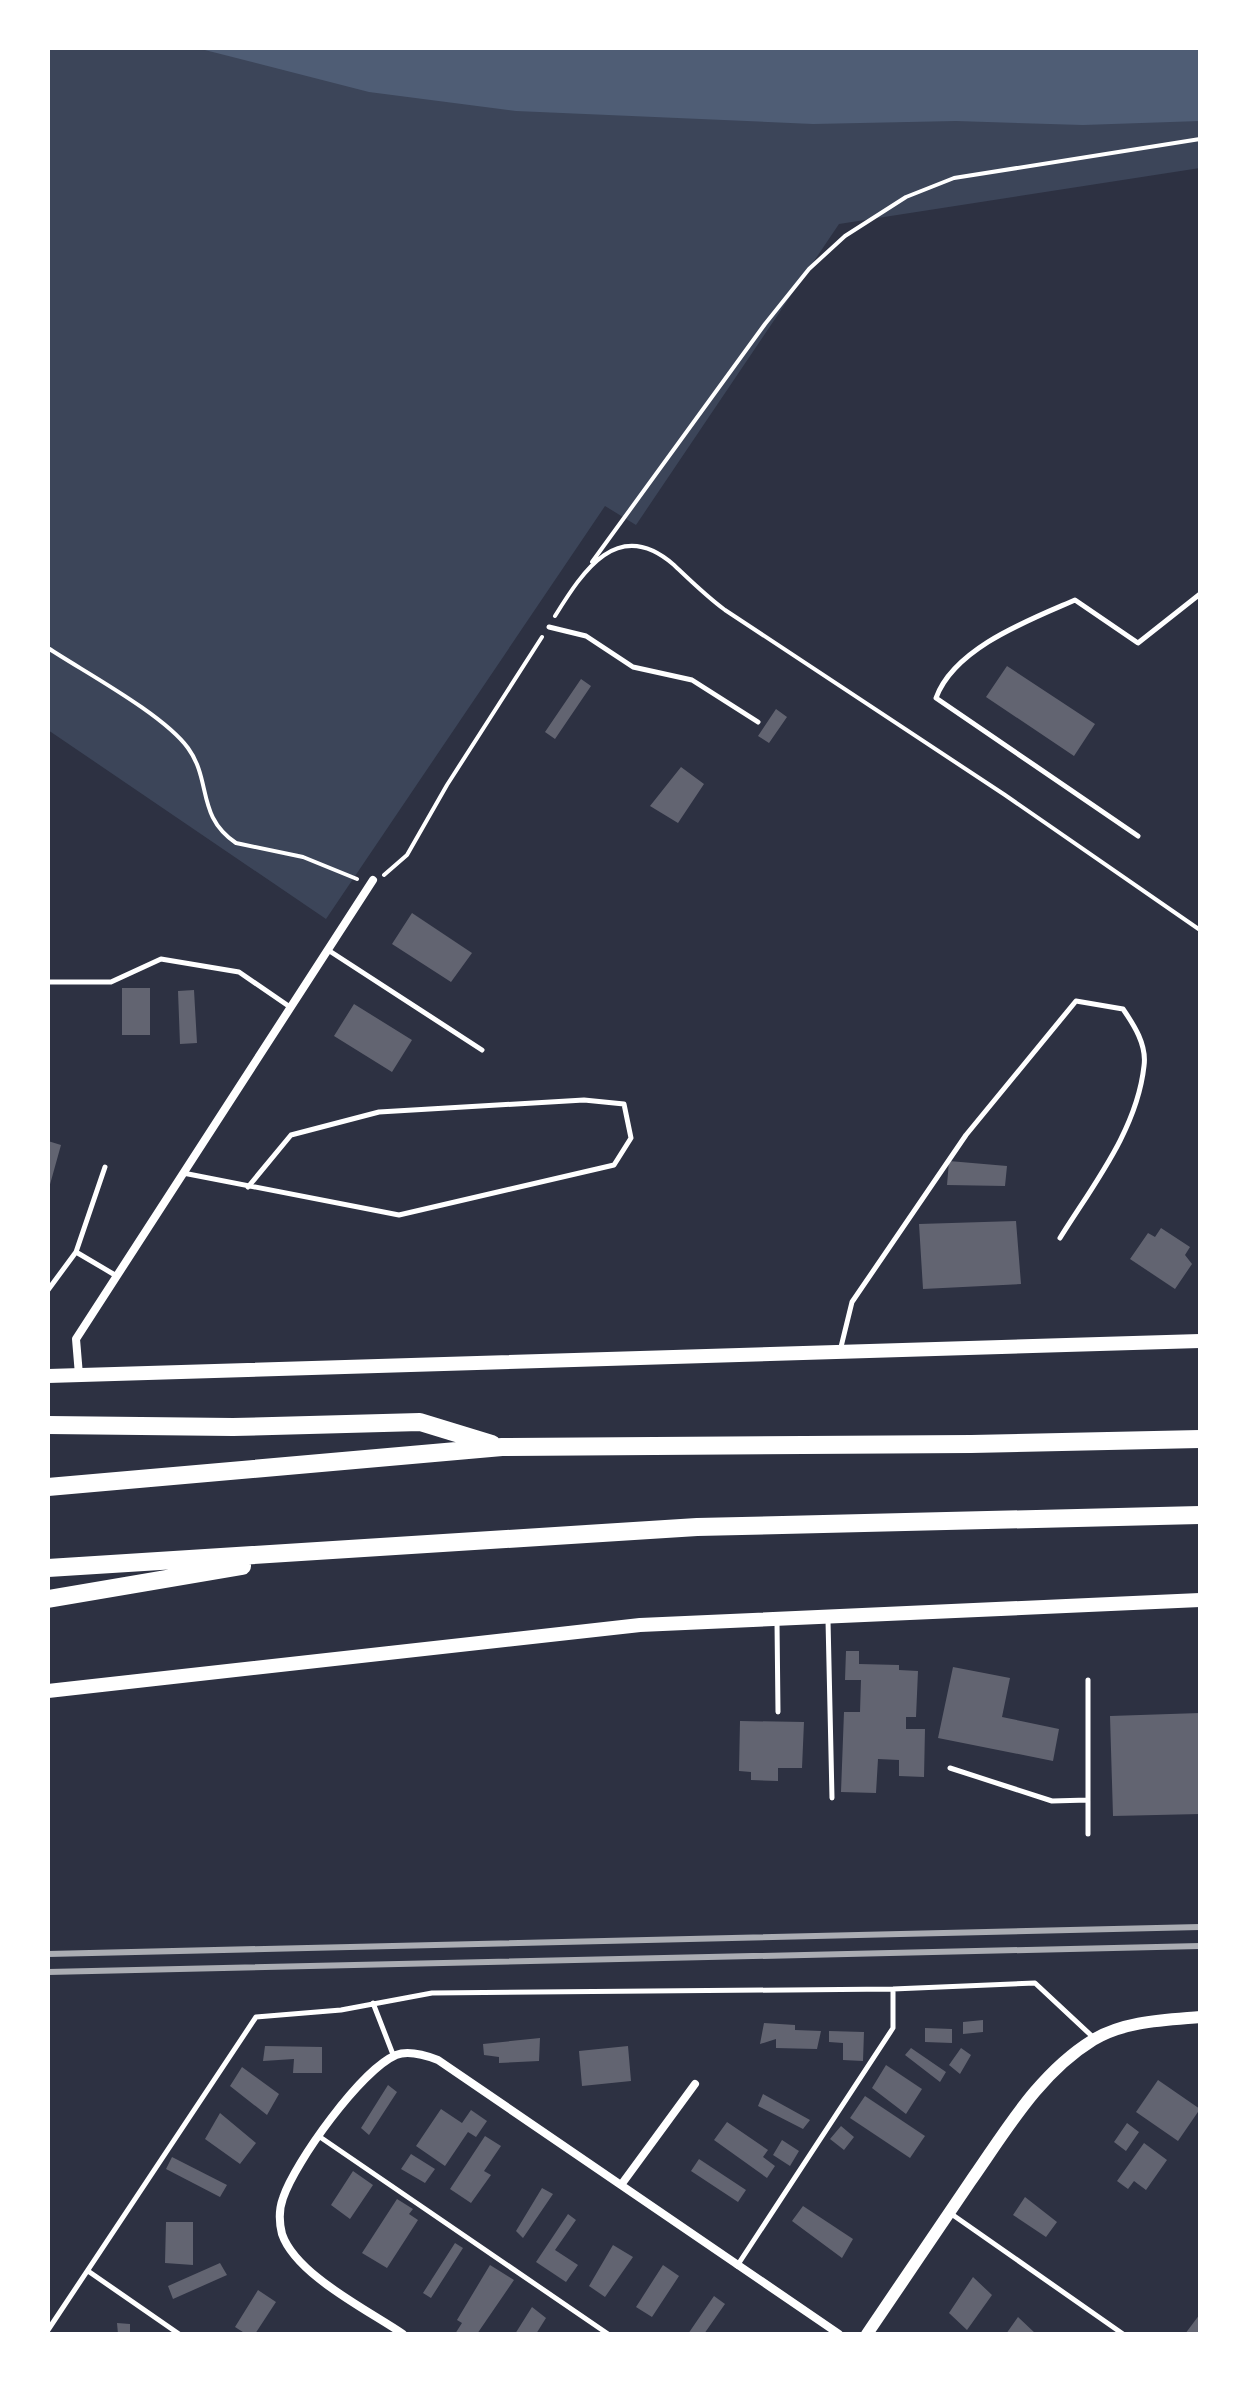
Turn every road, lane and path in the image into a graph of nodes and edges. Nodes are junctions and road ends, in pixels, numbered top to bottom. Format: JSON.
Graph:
{"nodes":[{"id":1,"x":1200,"y":139,"type":"edge"},
{"id":2,"x":583,"y":573,"type":"junction"},
{"id":3,"x":1200,"y":594,"type":"edge"},
{"id":4,"x":549,"y":627,"type":"junction"},
{"id":5,"x":48,"y":648,"type":"edge"},
{"id":6,"x":758,"y":722,"type":"dead end"},
{"id":7,"x":1138,"y":836,"type":"dead end"},
{"id":8,"x":373,"y":880,"type":"junction"},
{"id":9,"x":1200,"y":930,"type":"edge"},
{"id":10,"x":328,"y":950,"type":"junction"},
{"id":11,"x":48,"y":982,"type":"edge"},
{"id":12,"x":291,"y":1007,"type":"junction"},
{"id":13,"x":482,"y":1050,"type":"dead end"},
{"id":14,"x":105,"y":1167,"type":"dead end"},
{"id":15,"x":183,"y":1173,"type":"junction"},
{"id":16,"x":248,"y":1187,"type":"junction"},
{"id":17,"x":1060,"y":1238,"type":"dead end"},
{"id":18,"x":76,"y":1252,"type":"junction"},
{"id":19,"x":115,"y":1275,"type":"junction"},
{"id":20,"x":48,"y":1290,"type":"edge"},
{"id":21,"x":1200,"y":1341,"type":"edge"},
{"id":22,"x":839,"y":1351,"type":"junction"},
{"id":23,"x":79,"y":1375,"type":"junction"},
{"id":24,"x":48,"y":1376,"type":"edge"},
{"id":25,"x":48,"y":1425,"type":"edge"},
{"id":26,"x":1200,"y":1439,"type":"edge"},
{"id":27,"x":502,"y":1447,"type":"junction"},
{"id":28,"x":48,"y":1487,"type":"edge"},
{"id":29,"x":1200,"y":1515,"type":"edge"},
{"id":30,"x":287,"y":1553,"type":"junction"},
{"id":31,"x":48,"y":1568,"type":"edge"},
{"id":32,"x":48,"y":1599,"type":"edge"},
{"id":33,"x":1200,"y":1600,"type":"edge"},
{"id":34,"x":828,"y":1615,"type":"junction"},
{"id":35,"x":777,"y":1617,"type":"junction"},
{"id":36,"x":1088,"y":1680,"type":"dead end"},
{"id":37,"x":48,"y":1691,"type":"edge"},
{"id":38,"x":778,"y":1712,"type":"dead end"},
{"id":39,"x":950,"y":1768,"type":"dead end"},
{"id":40,"x":832,"y":1798,"type":"dead end"},
{"id":41,"x":1088,"y":1800,"type":"junction"},
{"id":42,"x":1088,"y":1834,"type":"dead end"},
{"id":43,"x":893,"y":1989,"type":"junction"},
{"id":44,"x":373,"y":2003,"type":"junction"},
{"id":45,"x":1200,"y":2017,"type":"edge"},
{"id":46,"x":1095,"y":2039,"type":"junction"},
{"id":47,"x":394,"y":2057,"type":"junction"},
{"id":48,"x":695,"y":2084,"type":"dead end"},
{"id":49,"x":320,"y":2137,"type":"junction"},
{"id":50,"x":621,"y":2185,"type":"junction"},
{"id":51,"x":950,"y":2213,"type":"junction"},
{"id":52,"x":737,"y":2266,"type":"junction"},
{"id":53,"x":88,"y":2271,"type":"junction"},
{"id":54,"x":48,"y":2330,"type":"edge"},
{"id":55,"x":179,"y":2334,"type":"edge"},
{"id":56,"x":403,"y":2334,"type":"edge"},
{"id":57,"x":608,"y":2334,"type":"edge"},
{"id":58,"x":839,"y":2334,"type":"edge"},
{"id":59,"x":867,"y":2334,"type":"edge"},
{"id":60,"x":1123,"y":2334,"type":"edge"}],
"edges":[{"from":1,"to":2,"type":"path"},
{"from":2,"to":4,"type":"path"},
{"from":2,"to":9,"type":"path"},
{"from":3,"to":7,"type":"lane"},
{"from":4,"to":6,"type":"lane"},
{"from":4,"to":8,"type":"path"},
{"from":5,"to":8,"type":"path"},
{"from":8,"to":10,"type":"street"},
{"from":10,"to":12,"type":"street"},
{"from":10,"to":13,"type":"lane"},
{"from":11,"to":12,"type":"lane"},
{"from":12,"to":15,"type":"street"},
{"from":14,"to":18,"type":"lane"},
{"from":15,"to":16,"type":"lane"},
{"from":15,"to":19,"type":"street"},
{"from":16,"to":16,"type":"lane"},
{"from":17,"to":22,"type":"lane"},
{"from":18,"to":19,"type":"lane"},
{"from":18,"to":20,"type":"lane"},
{"from":19,"to":23,"type":"street"},
{"from":21,"to":22,"type":"main road"},
{"from":22,"to":23,"type":"main road"},
{"from":23,"to":24,"type":"main road"},
{"from":25,"to":27,"type":"highway"},
{"from":26,"to":27,"type":"highway"},
{"from":27,"to":28,"type":"highway"},
{"from":29,"to":30,"type":"highway"},
{"from":30,"to":31,"type":"highway"},
{"from":30,"to":32,"type":"highway"},
{"from":33,"to":34,"type":"main road"},
{"from":34,"to":35,"type":"main road"},
{"from":34,"to":40,"type":"lane"},
{"from":35,"to":37,"type":"main road"},
{"from":35,"to":38,"type":"lane"},
{"from":36,"to":41,"type":"lane"},
{"from":39,"to":41,"type":"lane"},
{"from":41,"to":42,"type":"lane"},
{"from":43,"to":44,"type":"lane"},
{"from":43,"to":46,"type":"lane"},
{"from":43,"to":52,"type":"lane"},
{"from":44,"to":47,"type":"lane"},
{"from":44,"to":53,"type":"lane"},
{"from":45,"to":46,"type":"street"},
{"from":46,"to":51,"type":"street"},
{"from":47,"to":49,"type":"street"},
{"from":47,"to":50,"type":"street"},
{"from":48,"to":50,"type":"street"},
{"from":49,"to":56,"type":"street"},
{"from":49,"to":57,"type":"lane"},
{"from":50,"to":52,"type":"street"},
{"from":51,"to":59,"type":"street"},
{"from":51,"to":60,"type":"lane"},
{"from":52,"to":58,"type":"street"},
{"from":53,"to":54,"type":"lane"},
{"from":53,"to":55,"type":"lane"}]}
